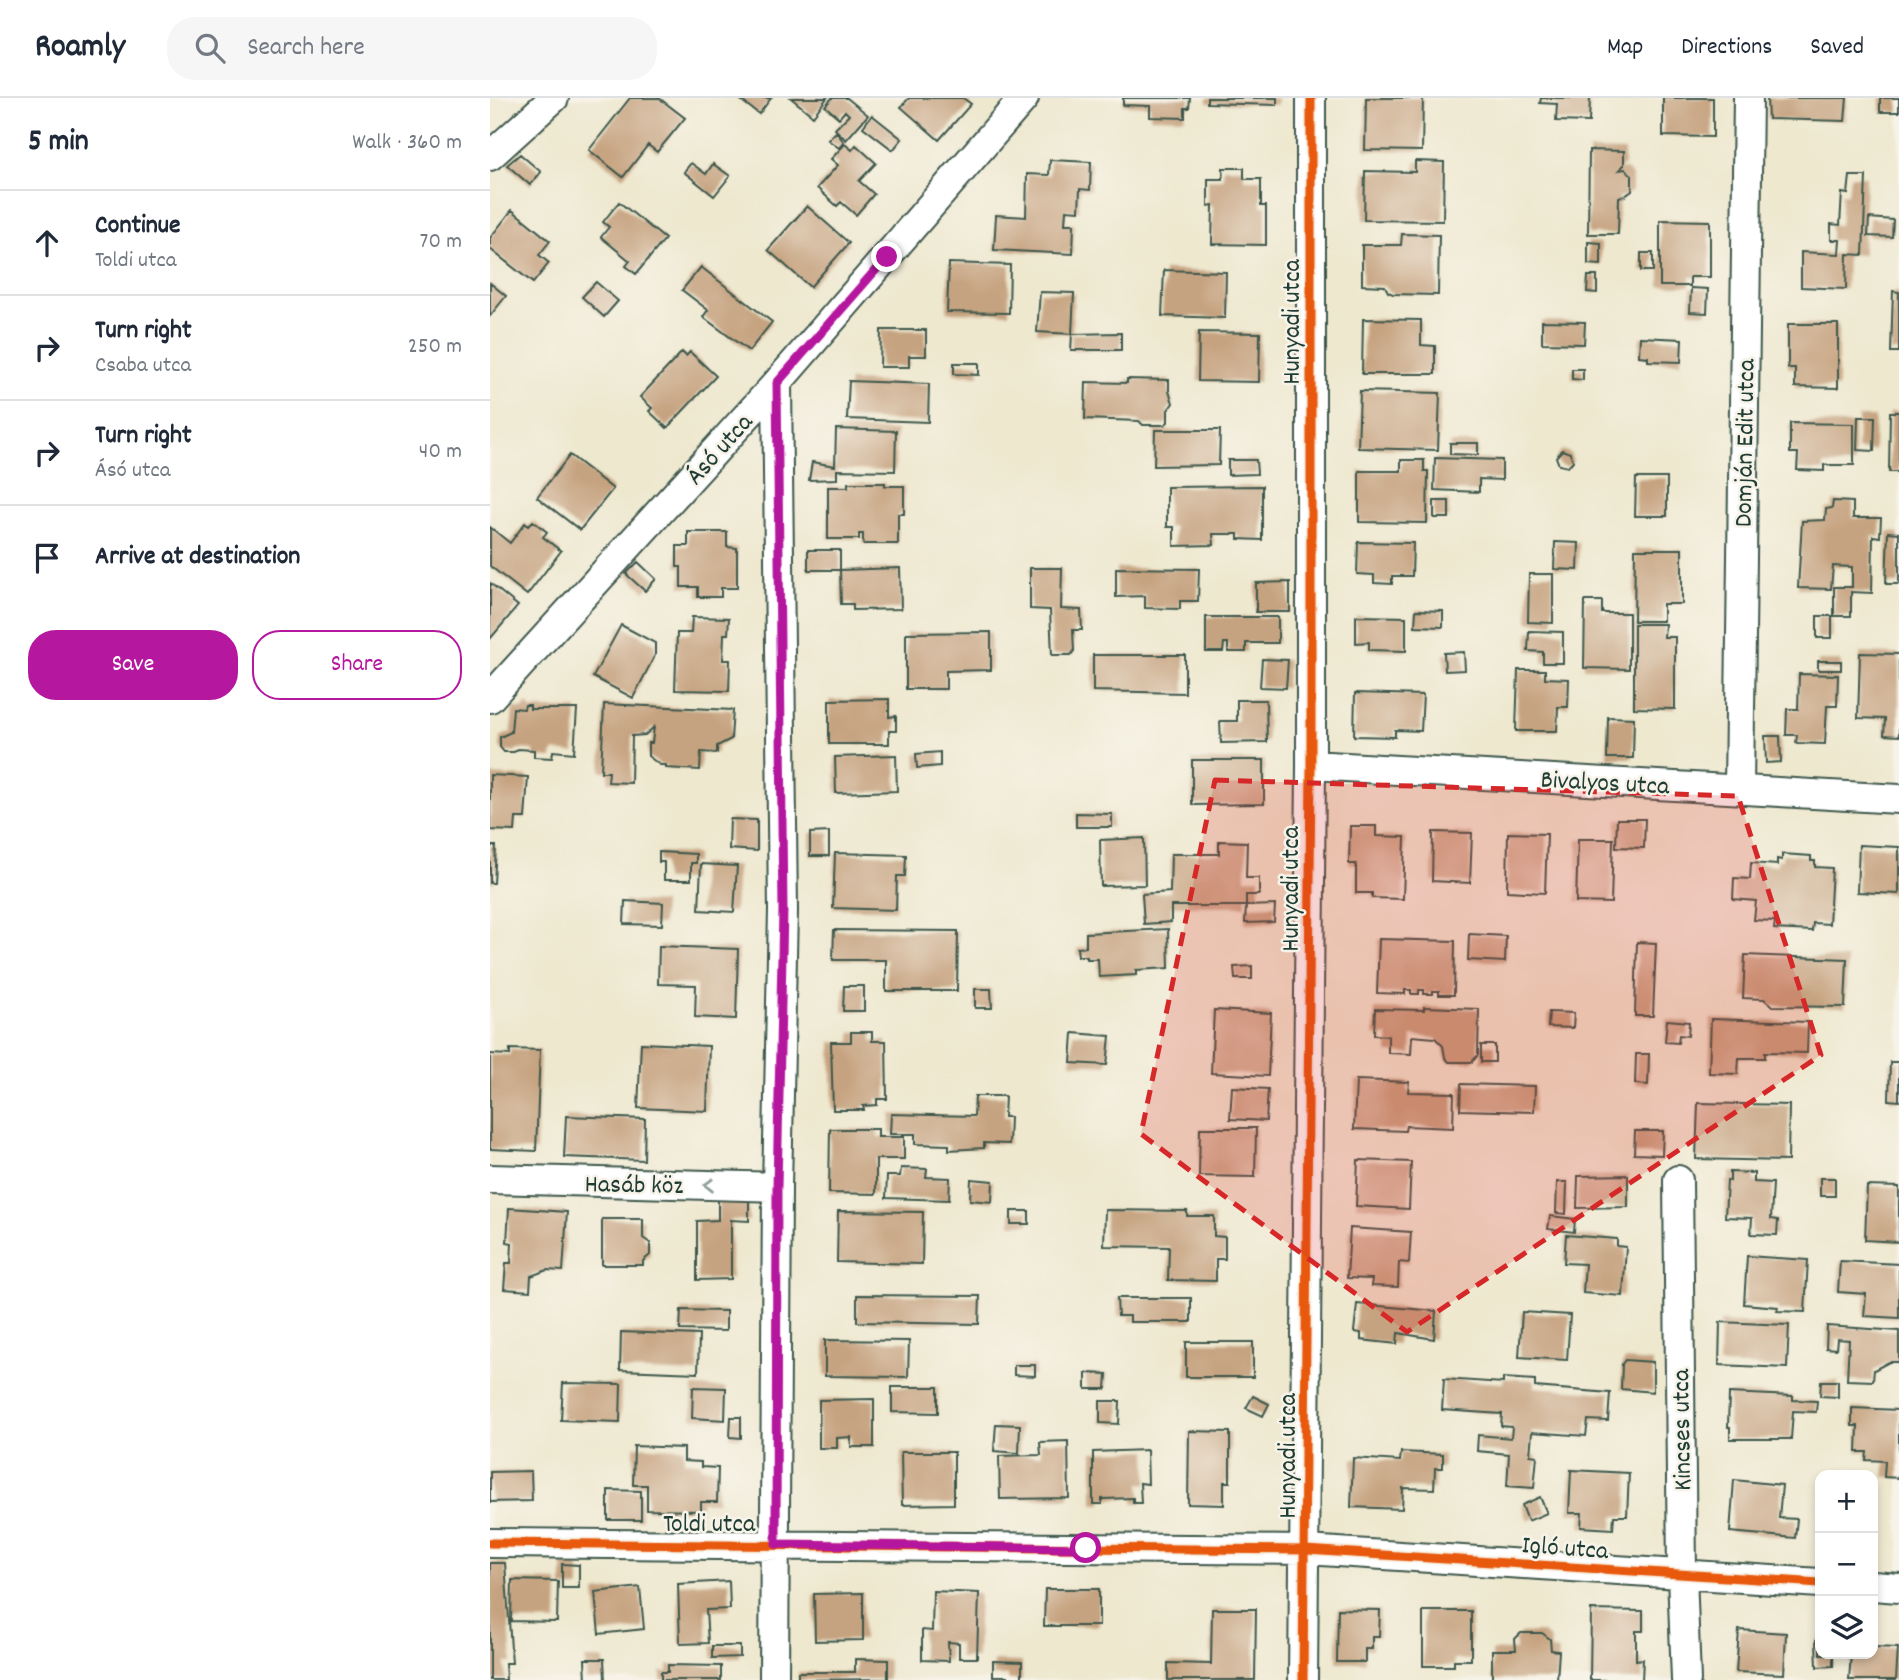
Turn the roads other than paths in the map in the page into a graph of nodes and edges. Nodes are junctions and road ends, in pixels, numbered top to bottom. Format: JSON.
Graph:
{"nodes":[{"id":1,"x":554,"y":98,"type":"edge"},
{"id":2,"x":1024,"y":98,"type":"edge"},
{"id":3,"x":1311,"y":98,"type":"edge"},
{"id":4,"x":1748,"y":98,"type":"edge"},
{"id":5,"x":490,"y":156,"type":"edge"},
{"id":6,"x":777,"y":383,"type":"junction"},
{"id":7,"x":490,"y":698,"type":"edge"},
{"id":8,"x":1311,"y":765,"type":"junction"},
{"id":9,"x":1738,"y":788,"type":"junction"},
{"id":10,"x":1899,"y":799,"type":"edge"},
{"id":11,"x":490,"y":1180,"type":"edge"},
{"id":12,"x":1678,"y":1180,"type":"dead end"},
{"id":13,"x":777,"y":1187,"type":"junction"},
{"id":14,"x":490,"y":1543,"type":"edge"},
{"id":15,"x":776,"y":1544,"type":"junction"},
{"id":16,"x":1306,"y":1550,"type":"junction"},
{"id":17,"x":1682,"y":1574,"type":"junction"},
{"id":18,"x":1815,"y":1583,"type":"edge"},
{"id":19,"x":1878,"y":1586,"type":"edge"},
{"id":20,"x":1899,"y":1588,"type":"edge"},
{"id":21,"x":774,"y":1680,"type":"edge"},
{"id":22,"x":1304,"y":1680,"type":"edge"},
{"id":23,"x":1686,"y":1680,"type":"edge"}],
"edges":[{"from":1,"to":5,"type":"street"},
{"from":2,"to":6,"type":"street","name":"Ásó utca"},
{"from":3,"to":8,"type":"street","name":"Hunyadi utca"},
{"from":4,"to":9,"type":"street","name":"Domján Edit utca"},
{"from":6,"to":7,"type":"street","name":"Ásó utca"},
{"from":6,"to":13,"type":"street"},
{"from":8,"to":9,"type":"street","name":"Bivalyos utca"},
{"from":8,"to":16,"type":"street","name":"Hunyadi utca"},
{"from":9,"to":10,"type":"street","name":"Bivalyos utca"},
{"from":13,"to":11,"type":"street","name":"Hasáb köz","one_way":true},
{"from":12,"to":17,"type":"street","name":"Kincses utca"},
{"from":13,"to":15,"type":"street"},
{"from":14,"to":15,"type":"street","name":"Toldi utca"},
{"from":15,"to":16,"type":"street","name":"Toldi utca"},
{"from":15,"to":21,"type":"street"},
{"from":16,"to":17,"type":"street","name":"Igló utca"},
{"from":16,"to":22,"type":"street","name":"Hunyadi utca"},
{"from":17,"to":18,"type":"street","name":"Igló utca"},
{"from":17,"to":23,"type":"street","name":"Kincses utca"},
{"from":19,"to":20,"type":"street"}]}
